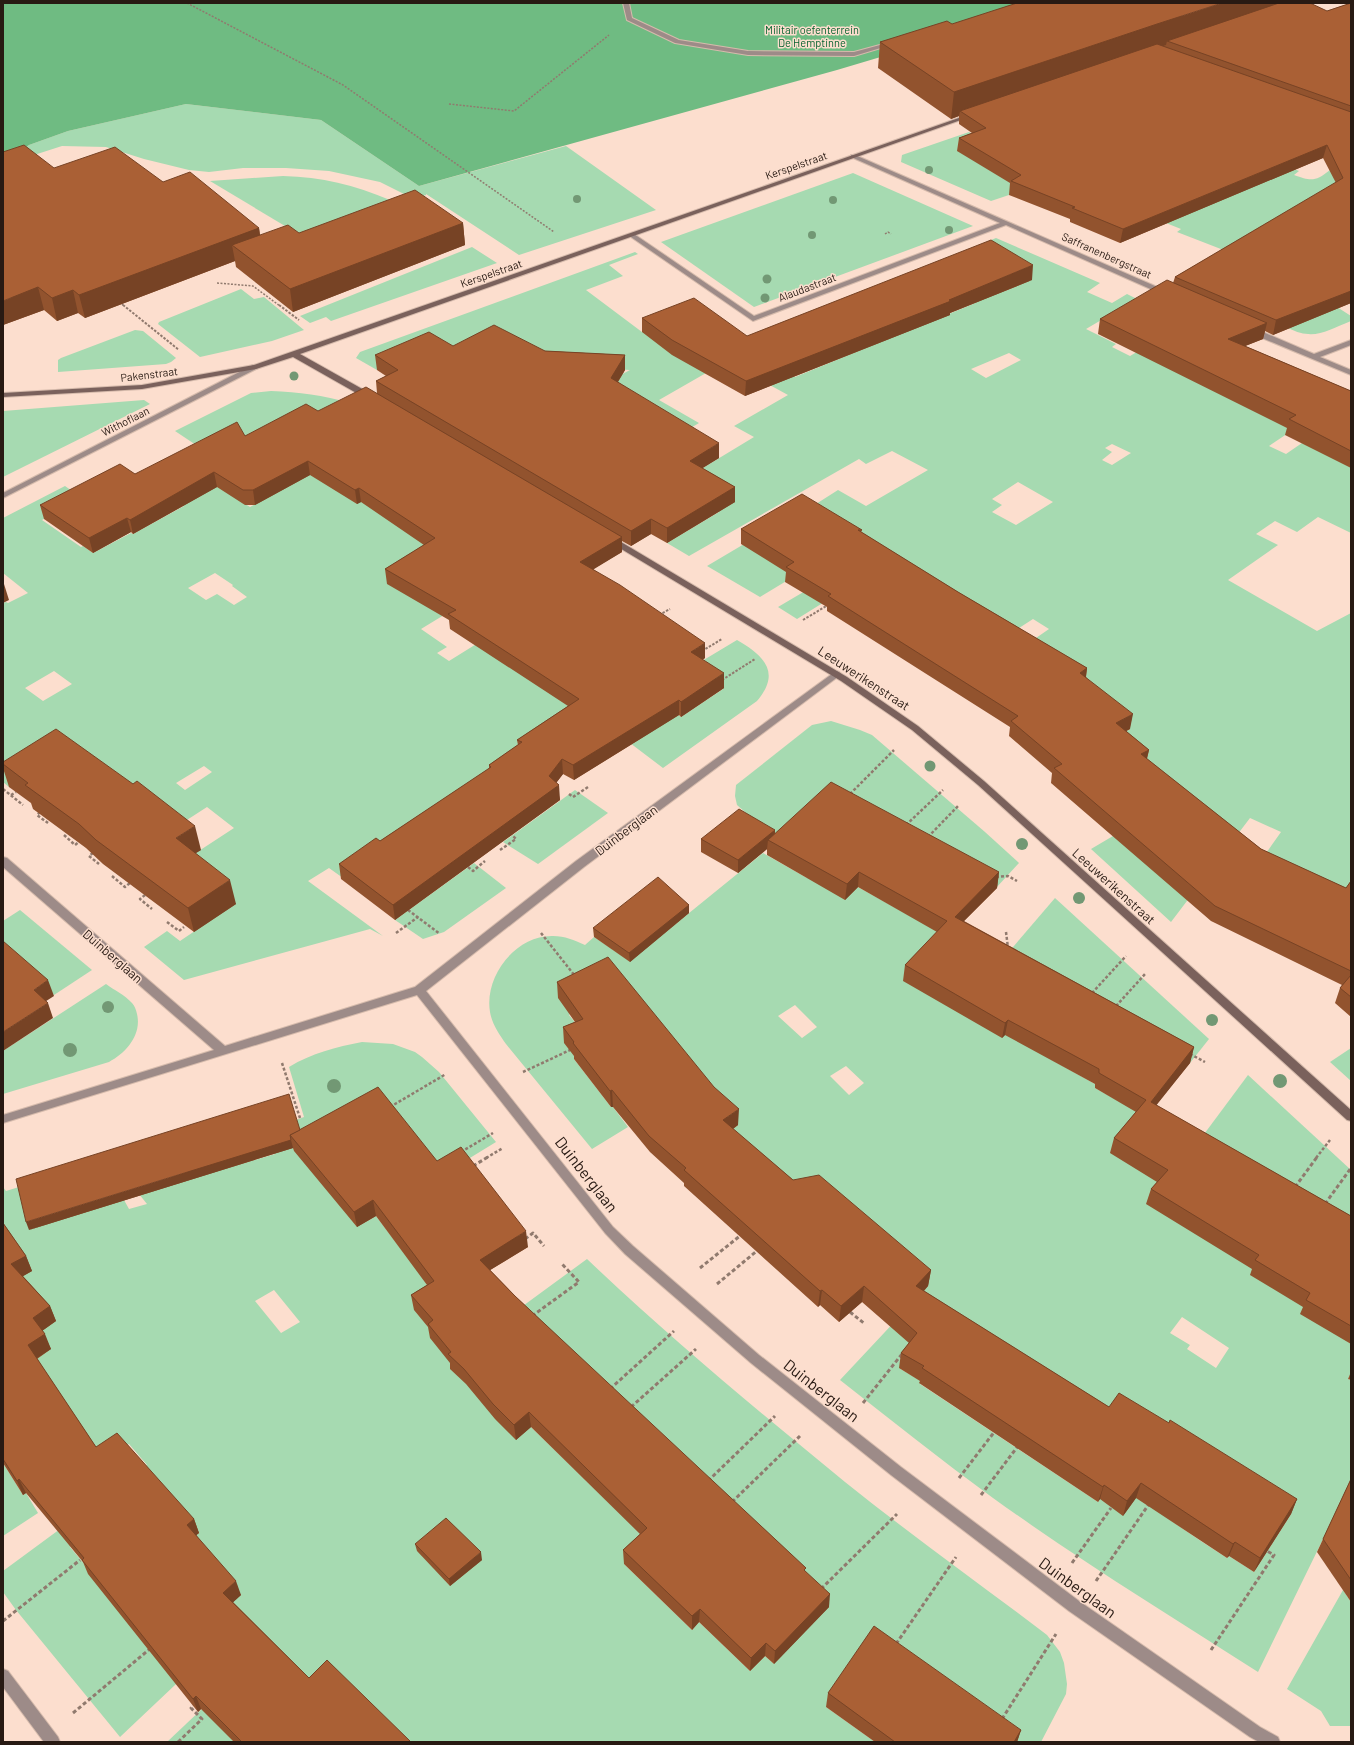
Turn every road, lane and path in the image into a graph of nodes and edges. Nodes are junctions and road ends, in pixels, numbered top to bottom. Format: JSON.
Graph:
{"nodes":[{"id":1,"x":187,"y":3,"type":"edge"},
{"id":2,"x":626,"y":3,"type":"edge"},
{"id":3,"x":629,"y":19,"type":"junction"},
{"id":4,"x":900,"y":41,"type":"edge"},
{"id":5,"x":449,"y":104,"type":"dead end"},
{"id":6,"x":977,"y":114,"type":"edge"},
{"id":7,"x":853,"y":156,"type":"junction"},
{"id":8,"x":1006,"y":223,"type":"junction"},
{"id":9,"x":885,"y":234,"type":"dead end"},
{"id":10,"x":891,"y":234,"type":"dead end"},
{"id":11,"x":632,"y":235,"type":"junction"},
{"id":12,"x":583,"y":252,"type":"junction"},
{"id":13,"x":217,"y":283,"type":"dead end"},
{"id":14,"x":1177,"y":297,"type":"edge"},
{"id":15,"x":122,"y":304,"type":"edge"},
{"id":16,"x":1248,"y":329,"type":"edge"},
{"id":17,"x":328,"y":342,"type":"junction"},
{"id":18,"x":1351,"y":342,"type":"edge"},
{"id":19,"x":294,"y":354,"type":"junction"},
{"id":20,"x":1314,"y":358,"type":"junction"},
{"id":21,"x":256,"y":367,"type":"junction"},
{"id":22,"x":1351,"y":373,"type":"edge"},
{"id":23,"x":210,"y":376,"type":"junction"},
{"id":24,"x":3,"y":395,"type":"edge"},
{"id":25,"x":377,"y":401,"type":"edge"},
{"id":26,"x":3,"y":496,"type":"edge"},
{"id":27,"x":601,"y":533,"type":"edge"},
{"id":28,"x":829,"y":604,"type":"edge"},
{"id":29,"x":779,"y":640,"type":"junction"},
{"id":30,"x":836,"y":674,"type":"junction"},
{"id":31,"x":716,"y":684,"type":"edge"},
{"id":32,"x":915,"y":728,"type":"junction"},
{"id":33,"x":964,"y":769,"type":"junction"},
{"id":34,"x":981,"y":783,"type":"junction"},
{"id":35,"x":588,"y":787,"type":"dead end"},
{"id":36,"x":3,"y":789,"type":"edge"},
{"id":37,"x":16,"y":792,"type":"edge"},
{"id":38,"x":569,"y":794,"type":"dead end"},
{"id":39,"x":11,"y":795,"type":"junction"},
{"id":40,"x":846,"y":798,"type":"edge"},
{"id":41,"x":23,"y":805,"type":"edge"},
{"id":42,"x":41,"y":812,"type":"edge"},
{"id":43,"x":48,"y":823,"type":"edge"},
{"id":44,"x":903,"y":828,"type":"edge"},
{"id":45,"x":64,"y":835,"type":"edge"},
{"id":46,"x":512,"y":836,"type":"edge"},
{"id":47,"x":925,"y":840,"type":"edge"},
{"id":48,"x":79,"y":842,"type":"edge"},
{"id":49,"x":500,"y":850,"type":"edge"},
{"id":50,"x":93,"y":853,"type":"edge"},
{"id":51,"x":3,"y":861,"type":"edge"},
{"id":52,"x":485,"y":861,"type":"edge"},
{"id":53,"x":99,"y":864,"type":"edge"},
{"id":54,"x":468,"y":867,"type":"edge"},
{"id":55,"x":112,"y":876,"type":"edge"},
{"id":56,"x":991,"y":880,"type":"edge"},
{"id":57,"x":1017,"y":881,"type":"dead end"},
{"id":58,"x":130,"y":883,"type":"edge"},
{"id":59,"x":145,"y":895,"type":"edge"},
{"id":60,"x":152,"y":909,"type":"edge"},
{"id":61,"x":408,"y":910,"type":"edge"},
{"id":62,"x":522,"y":910,"type":"junction"},
{"id":63,"x":418,"y":917,"type":"junction"},
{"id":64,"x":167,"y":922,"type":"edge"},
{"id":65,"x":184,"y":927,"type":"edge"},
{"id":66,"x":1006,"y":932,"type":"dead end"},
{"id":67,"x":396,"y":933,"type":"dead end"},
{"id":68,"x":1147,"y":933,"type":"junction"},
{"id":69,"x":1166,"y":950,"type":"junction"},
{"id":70,"x":1008,"y":951,"type":"edge"},
{"id":71,"x":466,"y":953,"type":"junction"},
{"id":72,"x":579,"y":980,"type":"edge"},
{"id":73,"x":419,"y":990,"type":"junction"},
{"id":74,"x":1087,"y":999,"type":"edge"},
{"id":75,"x":1111,"y":1011,"type":"edge"},
{"id":76,"x":273,"y":1036,"type":"junction"},
{"id":77,"x":570,"y":1050,"type":"edge"},
{"id":78,"x":223,"y":1051,"type":"junction"},
{"id":79,"x":1188,"y":1053,"type":"edge"},
{"id":80,"x":473,"y":1058,"type":"junction"},
{"id":81,"x":1205,"y":1062,"type":"dead end"},
{"id":82,"x":494,"y":1086,"type":"junction"},
{"id":83,"x":386,"y":1110,"type":"edge"},
{"id":84,"x":1350,"y":1116,"type":"edge"},
{"id":85,"x":519,"y":1117,"type":"junction"},
{"id":86,"x":300,"y":1118,"type":"dead end"},
{"id":87,"x":3,"y":1119,"type":"edge"},
{"id":88,"x":531,"y":1131,"type":"junction"},
{"id":89,"x":460,"y":1153,"type":"edge"},
{"id":90,"x":1351,"y":1168,"type":"edge"},
{"id":91,"x":468,"y":1169,"type":"edge"},
{"id":92,"x":1292,"y":1191,"type":"edge"},
{"id":93,"x":1322,"y":1209,"type":"edge"},
{"id":94,"x":741,"y":1234,"type":"edge"},
{"id":95,"x":522,"y":1240,"type":"edge"},
{"id":96,"x":544,"y":1246,"type":"dead end"},
{"id":97,"x":758,"y":1250,"type":"edge"},
{"id":98,"x":562,"y":1264,"type":"dead end"},
{"id":99,"x":674,"y":1289,"type":"junction"},
{"id":100,"x":695,"y":1307,"type":"junction"},
{"id":101,"x":850,"y":1312,"type":"edge"},
{"id":102,"x":526,"y":1321,"type":"edge"},
{"id":103,"x":866,"y":1324,"type":"dead end"},
{"id":104,"x":719,"y":1328,"type":"junction"},
{"id":105,"x":909,"y":1356,"type":"edge"},
{"id":106,"x":605,"y":1394,"type":"edge"},
{"id":107,"x":798,"y":1394,"type":"junction"},
{"id":108,"x":630,"y":1408,"type":"edge"},
{"id":109,"x":824,"y":1413,"type":"junction"},
{"id":110,"x":842,"y":1428,"type":"junction"},
{"id":111,"x":995,"y":1431,"type":"edge"},
{"id":112,"x":1018,"y":1446,"type":"edge"},
{"id":113,"x":702,"y":1486,"type":"edge"},
{"id":114,"x":920,"y":1490,"type":"junction"},
{"id":115,"x":731,"y":1503,"type":"edge"},
{"id":116,"x":938,"y":1504,"type":"junction"},
{"id":117,"x":1149,"y":1504,"type":"edge"},
{"id":118,"x":1111,"y":1508,"type":"edge"},
{"id":119,"x":961,"y":1522,"type":"junction"},
{"id":120,"x":974,"y":1531,"type":"junction"},
{"id":121,"x":1267,"y":1551,"type":"edge"},
{"id":122,"x":80,"y":1560,"type":"edge"},
{"id":123,"x":1053,"y":1590,"type":"junction"},
{"id":124,"x":815,"y":1595,"type":"edge"},
{"id":125,"x":1075,"y":1607,"type":"junction"},
{"id":126,"x":3,"y":1621,"type":"edge"},
{"id":127,"x":894,"y":1646,"type":"edge"},
{"id":128,"x":151,"y":1648,"type":"edge"},
{"id":129,"x":1212,"y":1650,"type":"dead end"},
{"id":130,"x":3,"y":1676,"type":"edge"},
{"id":131,"x":195,"y":1704,"type":"edge"},
{"id":132,"x":1000,"y":1722,"type":"edge"},
{"id":133,"x":50,"y":1738,"type":"edge"},
{"id":134,"x":178,"y":1742,"type":"edge"},
{"id":135,"x":1273,"y":1742,"type":"edge"}],
"edges":[{"from":1,"to":12,"type":"path"},
{"from":2,"to":3,"type":"street"},
{"from":3,"to":4,"type":"street"},
{"from":3,"to":5,"type":"path"},
{"from":6,"to":7,"type":"street","name":"Kerspelstraat"},
{"from":7,"to":8,"type":"street","name":"Saffranenbergstraat"},
{"from":7,"to":11,"type":"street","name":"Kerspelstraat"},
{"from":8,"to":11,"type":"street","name":"Alaudastraat"},
{"from":8,"to":14,"type":"street","name":"Saffranenbergstraat"},
{"from":9,"to":10,"type":"path"},
{"from":11,"to":12,"type":"street","name":"Kerspelstraat"},
{"from":12,"to":17,"type":"street","name":"Kerspelstraat"},
{"from":13,"to":17,"type":"path"},
{"from":15,"to":23,"type":"path"},
{"from":16,"to":20,"type":"street"},
{"from":17,"to":19,"type":"street","name":"Kerspelstraat"},
{"from":18,"to":20,"type":"street"},
{"from":19,"to":21,"type":"street","name":"Pakenstraat"},
{"from":19,"to":25,"type":"street"},
{"from":20,"to":22,"type":"street"},
{"from":21,"to":23,"type":"street","name":"Pakenstraat"},
{"from":21,"to":26,"type":"street","name":"Withoflaan"},
{"from":23,"to":24,"type":"street","name":"Pakenstraat"},
{"from":27,"to":29,"type":"street","name":"Leeuwerikenstraat"},
{"from":28,"to":29,"type":"path"},
{"from":29,"to":30,"type":"street","name":"Leeuwerikenstraat"},
{"from":29,"to":31,"type":"path"},
{"from":30,"to":32,"type":"street","name":"Leeuwerikenstraat"},
{"from":30,"to":62,"type":"street","name":"Duinberglaan"},
{"from":32,"to":33,"type":"street","name":"Leeuwerikenstraat"},
{"from":32,"to":40,"type":"path"},
{"from":33,"to":34,"type":"street","name":"Leeuwerikenstraat"},
{"from":33,"to":44,"type":"path"},
{"from":34,"to":47,"type":"path"},
{"from":34,"to":68,"type":"street","name":"Leeuwerikenstraat"},
{"from":35,"to":38,"type":"path"},
{"from":36,"to":39,"type":"path"},
{"from":37,"to":39,"type":"path"},
{"from":39,"to":41,"type":"path"},
{"from":42,"to":43,"type":"path"},
{"from":45,"to":48,"type":"path"},
{"from":46,"to":49,"type":"path"},
{"from":50,"to":53,"type":"path"},
{"from":51,"to":78,"type":"street","name":"Duinberglaan"},
{"from":52,"to":54,"type":"path"},
{"from":55,"to":58,"type":"path"},
{"from":56,"to":57,"type":"path"},
{"from":59,"to":60,"type":"path"},
{"from":61,"to":63,"type":"path"},
{"from":62,"to":71,"type":"street","name":"Duinberglaan"},
{"from":62,"to":72,"type":"path"},
{"from":63,"to":67,"type":"path"},
{"from":63,"to":71,"type":"path"},
{"from":64,"to":65,"type":"path"},
{"from":66,"to":70,"type":"path"},
{"from":68,"to":69,"type":"street","name":"Leeuwerikenstraat"},
{"from":68,"to":74,"type":"path"},
{"from":69,"to":75,"type":"path"},
{"from":69,"to":84,"type":"street","name":"Leeuwerikenstraat"},
{"from":71,"to":73,"type":"street","name":"Duinberglaan"},
{"from":73,"to":76,"type":"street","name":"Duinberglaan"},
{"from":73,"to":80,"type":"street","name":"Duinberglaan"},
{"from":76,"to":78,"type":"street","name":"Duinberglaan"},
{"from":76,"to":86,"type":"path"},
{"from":77,"to":82,"type":"path"},
{"from":78,"to":87,"type":"street","name":"Duinberglaan"},
{"from":79,"to":81,"type":"path"},
{"from":80,"to":82,"type":"street","name":"Duinberglaan"},
{"from":80,"to":83,"type":"path"},
{"from":82,"to":85,"type":"street","name":"Duinberglaan"},
{"from":84,"to":92,"type":"path"},
{"from":85,"to":88,"type":"street","name":"Duinberglaan"},
{"from":85,"to":89,"type":"path"},
{"from":88,"to":91,"type":"path"},
{"from":88,"to":99,"type":"street","name":"Duinberglaan"},
{"from":90,"to":93,"type":"path"},
{"from":94,"to":99,"type":"path"},
{"from":95,"to":96,"type":"path"},
{"from":97,"to":100,"type":"path"},
{"from":98,"to":102,"type":"path"},
{"from":99,"to":100,"type":"street","name":"Duinberglaan"},
{"from":100,"to":104,"type":"street","name":"Duinberglaan"},
{"from":100,"to":106,"type":"path"},
{"from":101,"to":103,"type":"path"},
{"from":104,"to":107,"type":"street","name":"Duinberglaan"},
{"from":104,"to":108,"type":"path"},
{"from":105,"to":110,"type":"path"},
{"from":107,"to":109,"type":"street","name":"Duinberglaan"},
{"from":107,"to":113,"type":"path"},
{"from":109,"to":110,"type":"street","name":"Duinberglaan"},
{"from":109,"to":115,"type":"path"},
{"from":110,"to":114,"type":"street","name":"Duinberglaan"},
{"from":111,"to":116,"type":"path"},
{"from":112,"to":119,"type":"path"},
{"from":114,"to":116,"type":"street","name":"Duinberglaan"},
{"from":114,"to":124,"type":"path"},
{"from":116,"to":119,"type":"street","name":"Duinberglaan"},
{"from":117,"to":125,"type":"path"},
{"from":118,"to":123,"type":"path"},
{"from":119,"to":120,"type":"street","name":"Duinberglaan"},
{"from":120,"to":123,"type":"street","name":"Duinberglaan"},
{"from":120,"to":127,"type":"path"},
{"from":121,"to":129,"type":"path"},
{"from":122,"to":126,"type":"path"},
{"from":123,"to":125,"type":"street","name":"Duinberglaan"},
{"from":125,"to":132,"type":"path"},
{"from":125,"to":135,"type":"street","name":"Duinberglaan"},
{"from":128,"to":133,"type":"path"},
{"from":130,"to":133,"type":"street"},
{"from":131,"to":134,"type":"path"}]}
